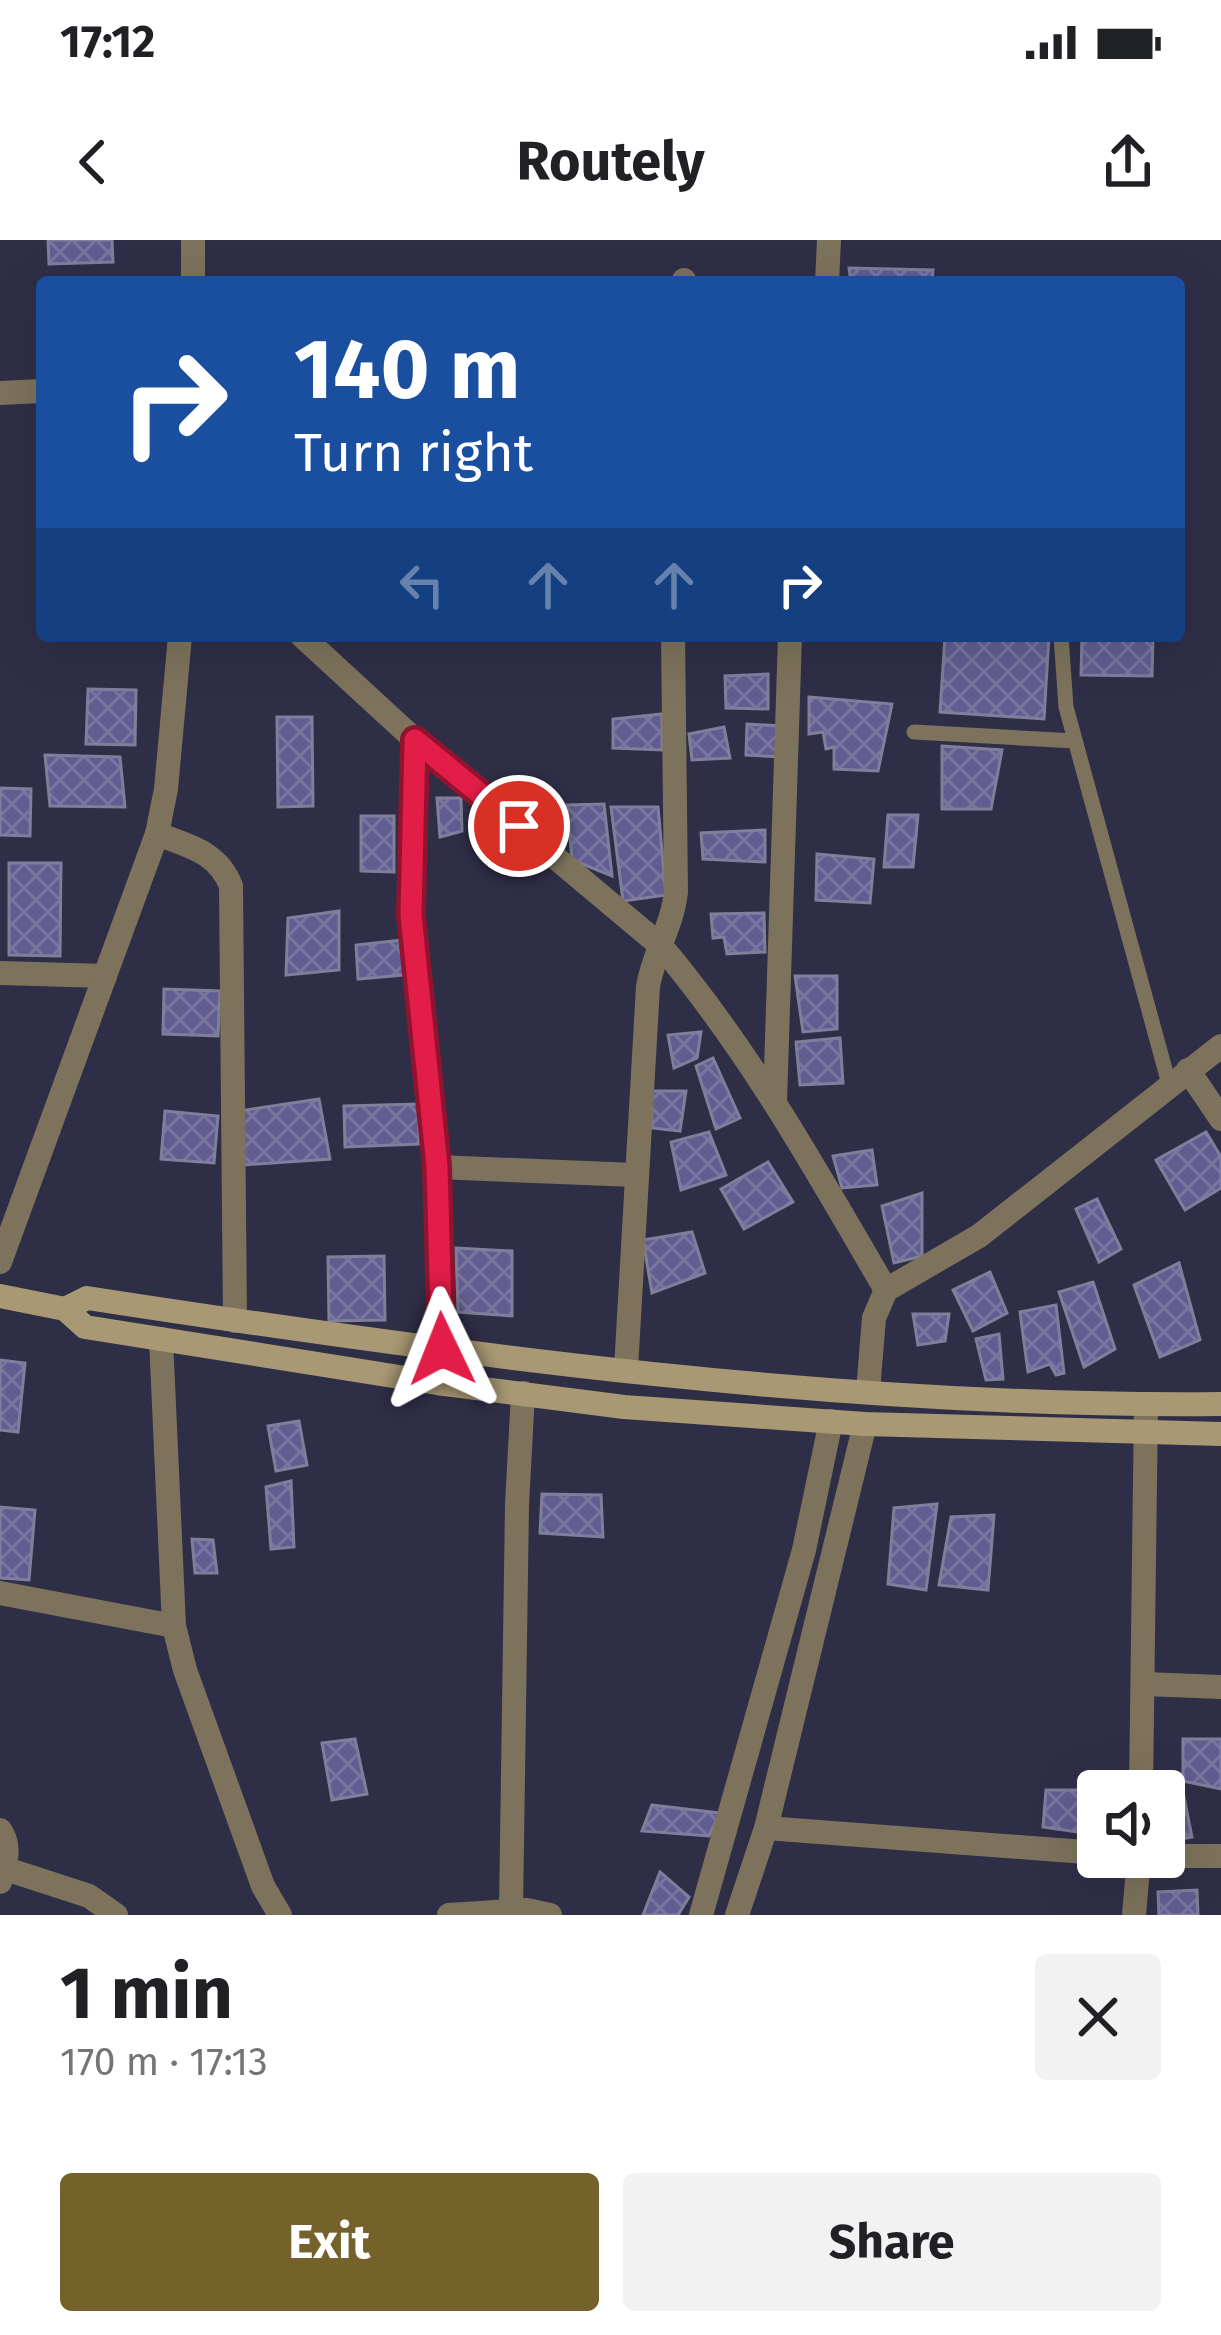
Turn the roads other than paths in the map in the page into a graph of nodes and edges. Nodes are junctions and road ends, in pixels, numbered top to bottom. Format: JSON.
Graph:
{"nodes":[{"id":1,"x":193,"y":240,"type":"edge"},
{"id":2,"x":829,"y":240,"type":"edge"},
{"id":3,"x":193,"y":276,"type":"edge"},
{"id":4,"x":827,"y":276,"type":"edge"},
{"id":5,"x":36,"y":391,"type":"edge"},
{"id":6,"x":0,"y":394,"type":"edge"},
{"id":7,"x":179,"y":642,"type":"edge"},
{"id":8,"x":309,"y":642,"type":"edge"},
{"id":9,"x":673,"y":642,"type":"edge"},
{"id":10,"x":790,"y":642,"type":"edge"},
{"id":11,"x":1061,"y":642,"type":"edge"},
{"id":12,"x":914,"y":732,"type":"dead end"},
{"id":13,"x":415,"y":740,"type":"junction"},
{"id":14,"x":1075,"y":741,"type":"junction"},
{"id":15,"x":157,"y":834,"type":"junction"},
{"id":16,"x":661,"y":946,"type":"junction"},
{"id":17,"x":0,"y":973,"type":"edge"},
{"id":18,"x":105,"y":976,"type":"junction"},
{"id":19,"x":1221,"y":1046,"type":"edge"},
{"id":20,"x":1178,"y":1077,"type":"junction"},
{"id":21,"x":775,"y":1101,"type":"junction"},
{"id":22,"x":1221,"y":1119,"type":"edge"},
{"id":23,"x":437,"y":1166,"type":"junction"},
{"id":24,"x":635,"y":1175,"type":"junction"},
{"id":25,"x":0,"y":1262,"type":"edge"},
{"id":26,"x":886,"y":1289,"type":"junction"},
{"id":27,"x":0,"y":1296,"type":"edge"},
{"id":28,"x":65,"y":1309,"type":"junction"},
{"id":29,"x":235,"y":1321,"type":"junction"},
{"id":30,"x":161,"y":1339,"type":"junction"},
{"id":31,"x":442,"y":1349,"type":"junction"},
{"id":32,"x":626,"y":1370,"type":"junction"},
{"id":33,"x":868,"y":1391,"type":"junction"},
{"id":34,"x":523,"y":1393,"type":"junction"},
{"id":35,"x":1221,"y":1404,"type":"edge"},
{"id":36,"x":1146,"y":1405,"type":"junction"},
{"id":37,"x":832,"y":1420,"type":"junction"},
{"id":38,"x":865,"y":1424,"type":"junction"},
{"id":39,"x":1145,"y":1432,"type":"junction"},
{"id":40,"x":1221,"y":1434,"type":"edge"},
{"id":41,"x":0,"y":1593,"type":"edge"},
{"id":42,"x":174,"y":1626,"type":"junction"},
{"id":43,"x":1144,"y":1684,"type":"junction"},
{"id":44,"x":1221,"y":1687,"type":"edge"},
{"id":45,"x":1142,"y":1770,"type":"edge"},
{"id":46,"x":766,"y":1828,"type":"junction"},
{"id":47,"x":0,"y":1830,"type":"edge"},
{"id":48,"x":1077,"y":1851,"type":"edge"},
{"id":49,"x":1185,"y":1856,"type":"edge"},
{"id":50,"x":1221,"y":1856,"type":"edge"},
{"id":51,"x":2,"y":1875,"type":"edge"},
{"id":52,"x":1137,"y":1878,"type":"edge"},
{"id":53,"x":511,"y":1910,"type":"junction"},
{"id":54,"x":116,"y":1915,"type":"edge"},
{"id":55,"x":280,"y":1915,"type":"edge"},
{"id":56,"x":449,"y":1915,"type":"edge"},
{"id":57,"x":550,"y":1915,"type":"edge"},
{"id":58,"x":701,"y":1915,"type":"edge"},
{"id":59,"x":737,"y":1915,"type":"edge"},
{"id":60,"x":1134,"y":1915,"type":"edge"}],
"edges":[{"from":1,"to":3,"type":"street"},
{"from":2,"to":4,"type":"street"},
{"from":5,"to":6,"type":"street"},
{"from":7,"to":15,"type":"street"},
{"from":8,"to":13,"type":"street"},
{"from":9,"to":16,"type":"street"},
{"from":10,"to":21,"type":"street"},
{"from":11,"to":14,"type":"lane"},
{"from":12,"to":14,"type":"lane"},
{"from":13,"to":16,"type":"street"},
{"from":13,"to":23,"type":"street"},
{"from":14,"to":20,"type":"lane"},
{"from":15,"to":18,"type":"street"},
{"from":15,"to":29,"type":"street"},
{"from":16,"to":21,"type":"street"},
{"from":16,"to":24,"type":"street"},
{"from":17,"to":18,"type":"street"},
{"from":18,"to":25,"type":"street"},
{"from":19,"to":20,"type":"street"},
{"from":20,"to":22,"type":"street"},
{"from":20,"to":26,"type":"street"},
{"from":21,"to":26,"type":"street"},
{"from":23,"to":24,"type":"street"},
{"from":23,"to":31,"type":"street"},
{"from":24,"to":32,"type":"street"},
{"from":26,"to":33,"type":"street"},
{"from":27,"to":28,"type":"main road"},
{"from":28,"to":29,"type":"main road"},
{"from":28,"to":30,"type":"main road"},
{"from":29,"to":31,"type":"main road"},
{"from":30,"to":34,"type":"main road"},
{"from":30,"to":42,"type":"street"},
{"from":31,"to":32,"type":"main road"},
{"from":32,"to":33,"type":"main road"},
{"from":33,"to":36,"type":"main road"},
{"from":34,"to":37,"type":"main road"},
{"from":34,"to":53,"type":"street"},
{"from":35,"to":36,"type":"main road"},
{"from":36,"to":39,"type":"street"},
{"from":37,"to":38,"type":"main road"},
{"from":37,"to":58,"type":"street"},
{"from":38,"to":39,"type":"main road"},
{"from":38,"to":46,"type":"street"},
{"from":39,"to":40,"type":"main road"},
{"from":39,"to":43,"type":"street"},
{"from":41,"to":42,"type":"street"},
{"from":42,"to":55,"type":"street"},
{"from":43,"to":44,"type":"street"},
{"from":43,"to":45,"type":"street"},
{"from":46,"to":48,"type":"street"},
{"from":46,"to":59,"type":"street"},
{"from":47,"to":51,"type":"street"},
{"from":49,"to":50,"type":"street"},
{"from":51,"to":54,"type":"street"},
{"from":52,"to":60,"type":"street"},
{"from":53,"to":56,"type":"street"},
{"from":53,"to":57,"type":"street"}]}
